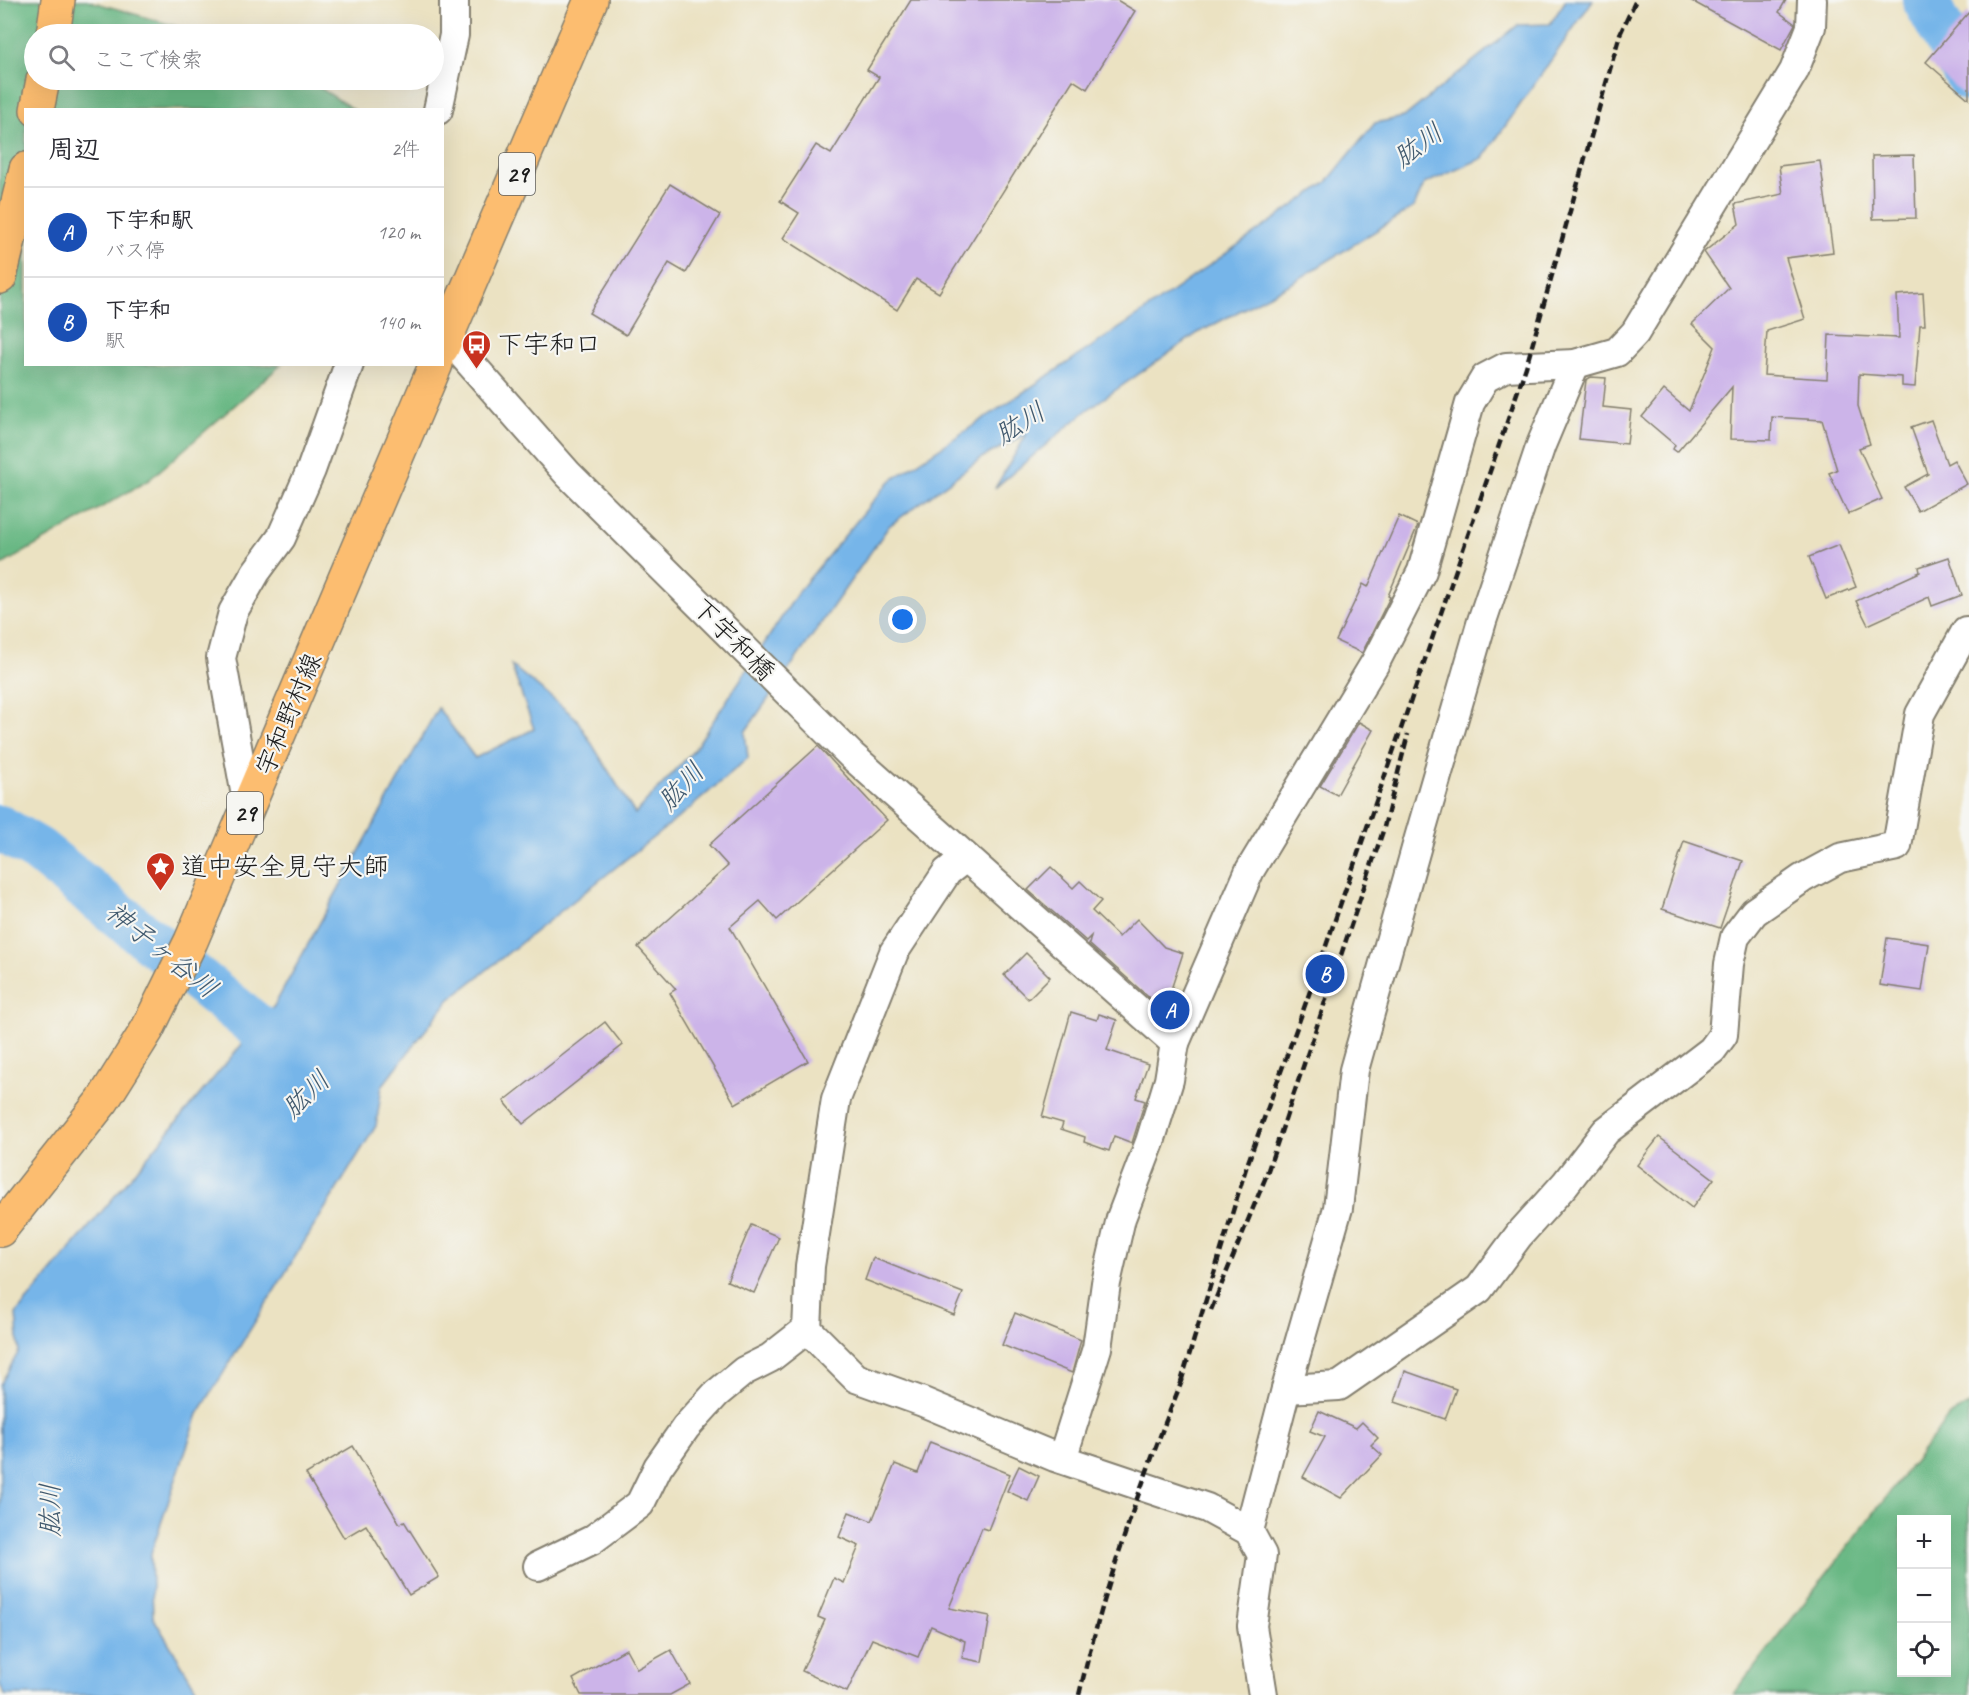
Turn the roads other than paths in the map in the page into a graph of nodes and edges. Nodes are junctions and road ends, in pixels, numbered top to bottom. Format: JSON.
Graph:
{"nodes":[{"id":1,"x":58,"y":0,"type":"edge"},
{"id":2,"x":454,"y":0,"type":"edge"},
{"id":3,"x":591,"y":0,"type":"edge"},
{"id":4,"x":1812,"y":0,"type":"edge"},
{"id":5,"x":54,"y":24,"type":"edge"},
{"id":6,"x":444,"y":82,"type":"edge"},
{"id":7,"x":42,"y":90,"type":"edge"},
{"id":8,"x":442,"y":90,"type":"edge"},
{"id":9,"x":37,"y":108,"type":"edge"},
{"id":10,"x":438,"y":108,"type":"edge"},
{"id":11,"x":24,"y":177,"type":"edge"},
{"id":12,"x":0,"y":277,"type":"edge"},
{"id":13,"x":444,"y":341,"type":"edge"},
{"id":14,"x":1575,"y":364,"type":"junction"},
{"id":15,"x":348,"y":366,"type":"edge"},
{"id":16,"x":433,"y":366,"type":"edge"},
{"id":17,"x":1966,"y":631,"type":"dead end"},
{"id":18,"x":248,"y":807,"type":"junction"},
{"id":19,"x":965,"y":858,"type":"junction"},
{"id":20,"x":1175,"y":1043,"type":"junction"},
{"id":21,"x":0,"y":1230,"type":"edge"},
{"id":22,"x":807,"y":1329,"type":"junction"},
{"id":23,"x":1286,"y":1389,"type":"junction"},
{"id":24,"x":1062,"y":1459,"type":"junction"},
{"id":25,"x":1249,"y":1531,"type":"junction"},
{"id":26,"x":538,"y":1566,"type":"dead end"},
{"id":27,"x":1263,"y":1695,"type":"edge"}],
"edges":[{"from":1,"to":5,"type":"main road"},
{"from":2,"to":6,"type":"street"},
{"from":3,"to":13,"type":"main road","name":"宇和野村線","number":"29"},
{"from":4,"to":14,"type":"street"},
{"from":7,"to":9,"type":"main road"},
{"from":8,"to":10,"type":"street"},
{"from":11,"to":12,"type":"main road"},
{"from":13,"to":19,"type":"street","name":"下宇和橋"},
{"from":14,"to":20,"type":"street"},
{"from":14,"to":23,"type":"street"},
{"from":15,"to":18,"type":"street"},
{"from":16,"to":18,"type":"main road","name":"宇和野村線","number":"29"},
{"from":17,"to":23,"type":"street"},
{"from":18,"to":21,"type":"main road","name":"宇和野村線","number":"29"},
{"from":19,"to":20,"type":"street","name":"下宇和橋"},
{"from":19,"to":22,"type":"street"},
{"from":20,"to":24,"type":"street"},
{"from":22,"to":24,"type":"street"},
{"from":22,"to":26,"type":"street"},
{"from":23,"to":25,"type":"street"},
{"from":24,"to":25,"type":"street"},
{"from":25,"to":27,"type":"street"}]}
